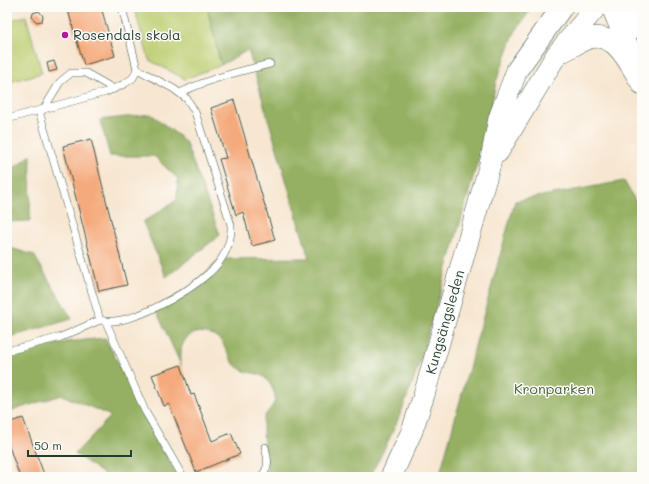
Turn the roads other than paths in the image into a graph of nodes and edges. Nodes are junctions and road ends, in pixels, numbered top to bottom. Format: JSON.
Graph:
{"nodes":[{"id":1,"x":122,"y":7,"type":"edge"},
{"id":2,"x":596,"y":7,"type":"edge"},
{"id":3,"x":612,"y":7,"type":"edge"},
{"id":4,"x":634,"y":7,"type":"edge"},
{"id":5,"x":560,"y":9,"type":"edge"},
{"id":6,"x":642,"y":29,"type":"edge"},
{"id":7,"x":557,"y":54,"type":"junction"},
{"id":8,"x":270,"y":64,"type":"dead end"},
{"id":9,"x":137,"y":69,"type":"junction"},
{"id":10,"x":642,"y":80,"type":"edge"},
{"id":11,"x":642,"y":84,"type":"edge"},
{"id":12,"x":114,"y":89,"type":"junction"},
{"id":13,"x":180,"y":93,"type":"junction"},
{"id":14,"x":41,"y":110,"type":"junction"},
{"id":15,"x":7,"y":120,"type":"edge"},
{"id":16,"x":490,"y":164,"type":"junction"},
{"id":17,"x":103,"y":321,"type":"junction"},
{"id":18,"x":7,"y":351,"type":"edge"},
{"id":19,"x":265,"y":447,"type":"dead end"},
{"id":20,"x":183,"y":477,"type":"edge"},
{"id":21,"x":261,"y":477,"type":"edge"},
{"id":22,"x":391,"y":477,"type":"edge"}],
"edges":[{"from":1,"to":9,"type":"lane"},
{"from":2,"to":7,"type":"main road","name":"Kungsängsleden"},
{"from":3,"to":10,"type":"main road"},
{"from":4,"to":6,"type":"main road"},
{"from":5,"to":16,"type":"main road","name":"Kungsängsleden"},
{"from":7,"to":11,"type":"main road"},
{"from":7,"to":16,"type":"main road","name":"Kungsängsleden"},
{"from":8,"to":13,"type":"lane"},
{"from":9,"to":12,"type":"lane"},
{"from":9,"to":13,"type":"lane"},
{"from":12,"to":14,"type":"lane"},
{"from":12,"to":14,"type":"lane"},
{"from":13,"to":17,"type":"lane"},
{"from":14,"to":15,"type":"lane"},
{"from":14,"to":17,"type":"lane"},
{"from":16,"to":22,"type":"main road","name":"Kungsängsleden"},
{"from":17,"to":18,"type":"lane"},
{"from":17,"to":20,"type":"lane"},
{"from":19,"to":21,"type":"lane"}]}
